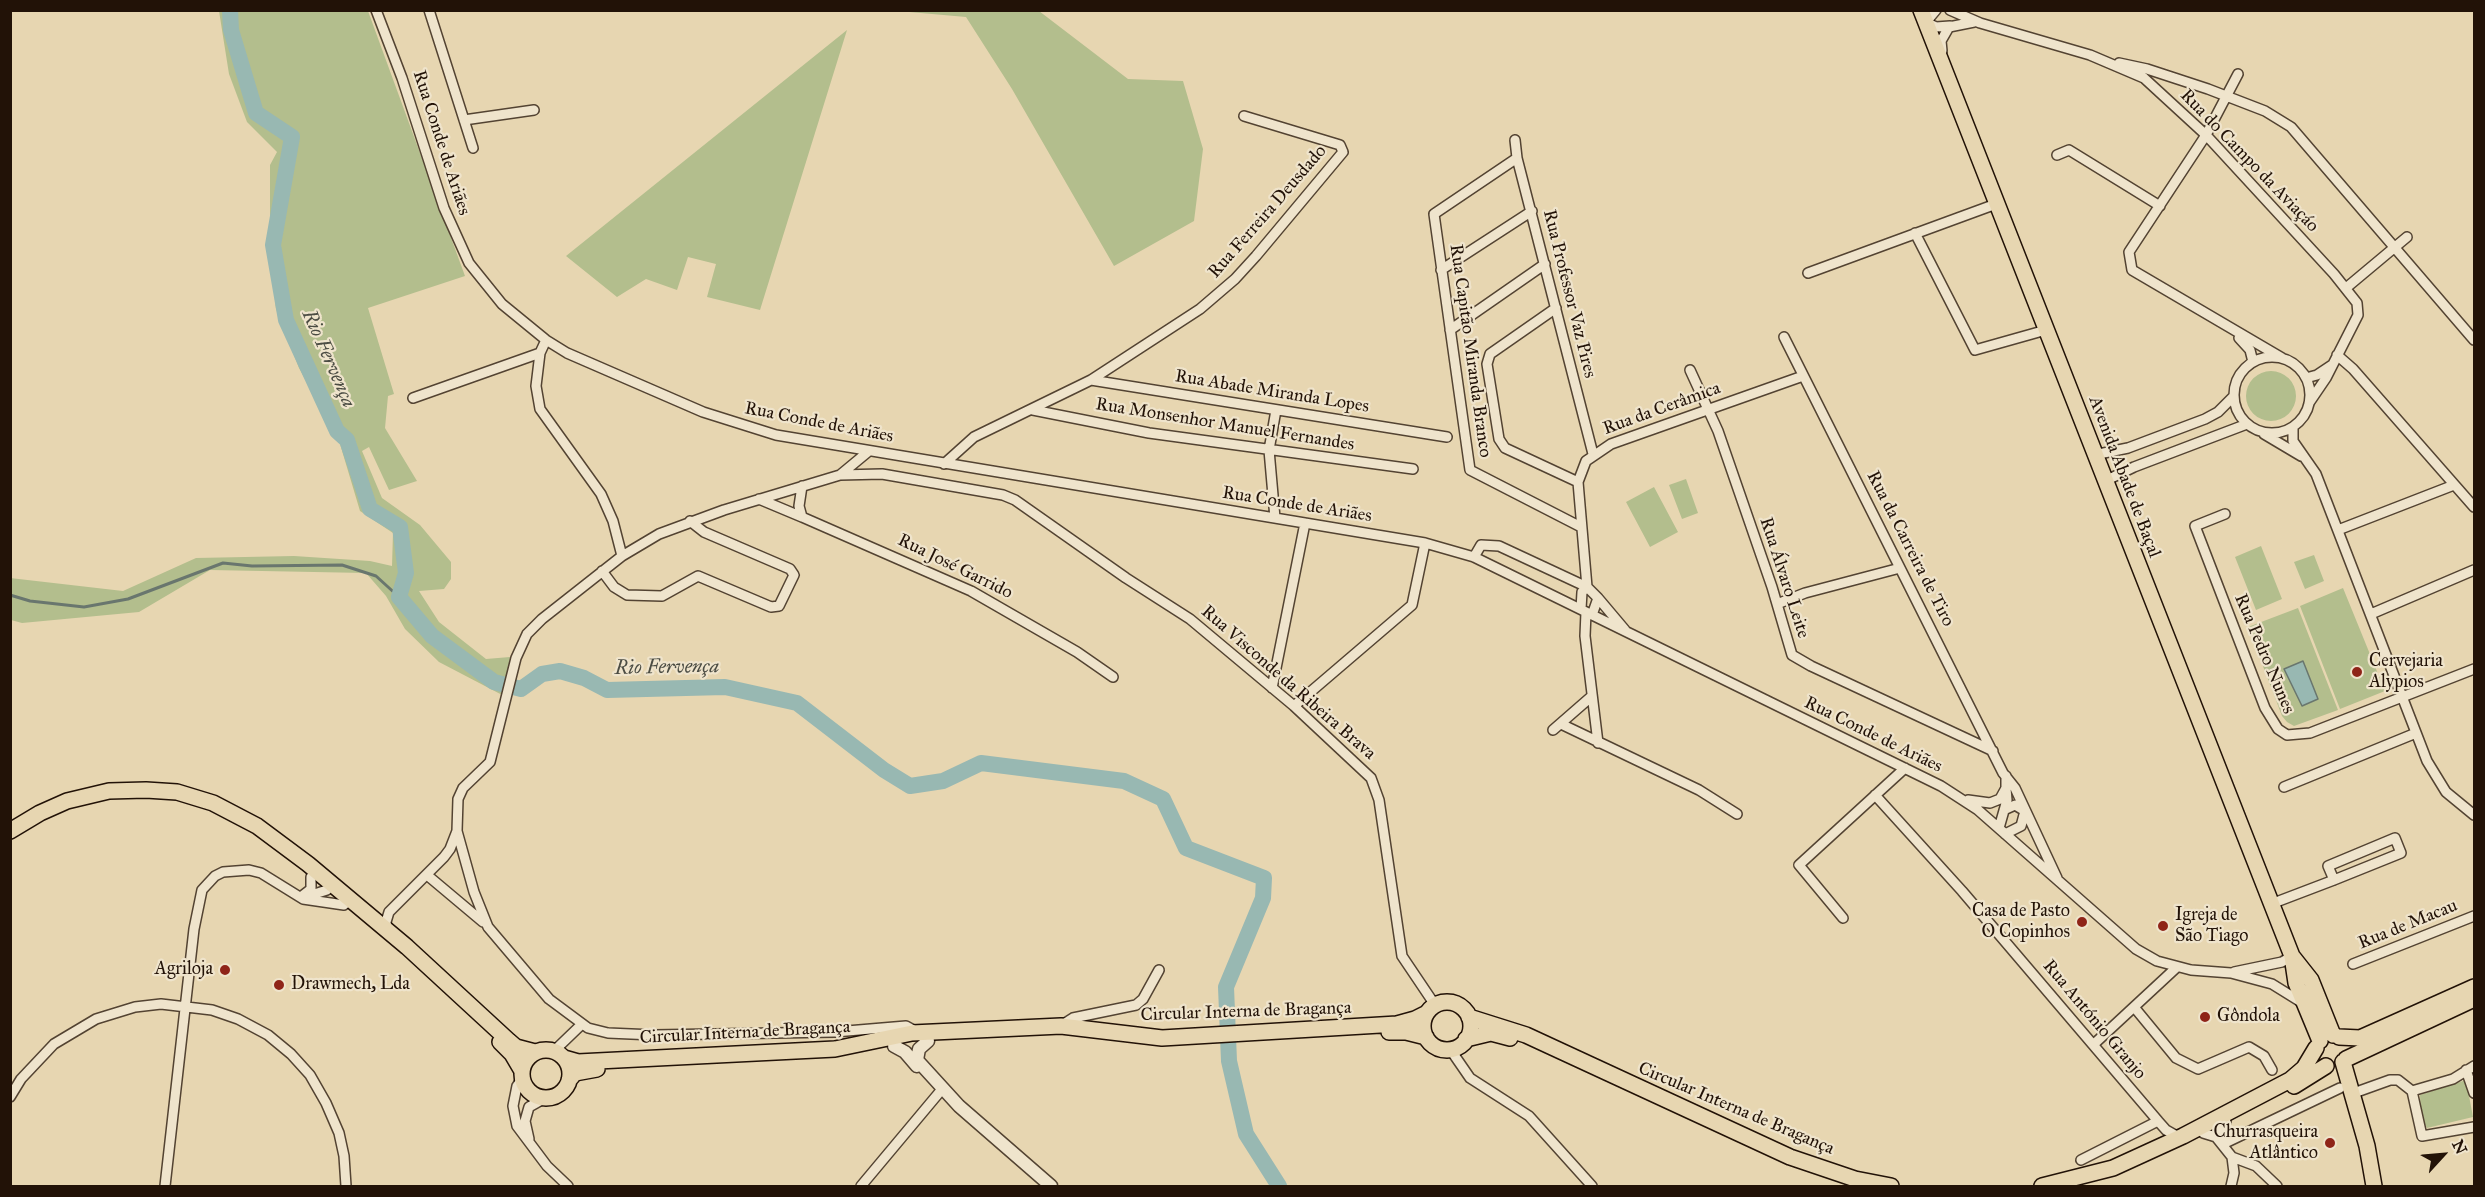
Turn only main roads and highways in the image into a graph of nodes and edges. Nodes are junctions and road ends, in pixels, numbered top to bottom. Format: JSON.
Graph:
{"nodes":[{"id":1,"x":1928,"y":14,"type":"edge"},
{"id":2,"x":10,"y":831,"type":"edge"},
{"id":3,"x":10,"y":839,"type":"edge"},
{"id":4,"x":327,"y":891,"type":"junction"},
{"id":5,"x":407,"y":947,"type":"junction"},
{"id":6,"x":2292,"y":957,"type":"junction"},
{"id":7,"x":2475,"y":987,"type":"edge"},
{"id":8,"x":2475,"y":999,"type":"edge"},
{"id":9,"x":1431,"y":1009,"type":"junction"},
{"id":10,"x":1469,"y":1017,"type":"junction"},
{"id":11,"x":1285,"y":1034,"type":"junction"},
{"id":12,"x":922,"y":1037,"type":"junction"},
{"id":13,"x":1426,"y":1037,"type":"junction"},
{"id":14,"x":1466,"y":1039,"type":"junction"},
{"id":15,"x":1181,"y":1040,"type":"junction"},
{"id":16,"x":2327,"y":1040,"type":"junction"},
{"id":17,"x":535,"y":1052,"type":"junction"},
{"id":18,"x":559,"y":1055,"type":"junction"},
{"id":19,"x":2337,"y":1063,"type":"junction"},
{"id":20,"x":522,"y":1075,"type":"junction"},
{"id":21,"x":569,"y":1080,"type":"junction"},
{"id":22,"x":2345,"y":1091,"type":"junction"},
{"id":23,"x":1862,"y":1186,"type":"edge"},
{"id":24,"x":1891,"y":1186,"type":"edge"},
{"id":25,"x":2042,"y":1186,"type":"edge"},
{"id":26,"x":2070,"y":1186,"type":"edge"},
{"id":27,"x":2365,"y":1186,"type":"edge"},
{"id":28,"x":2374,"y":1186,"type":"edge"}],
"edges":[{"from":1,"to":6,"type":"main road","name":"Avenida Abade de Baçal"},
{"from":2,"to":5,"type":"main road"},
{"from":3,"to":4,"type":"main road"},
{"from":4,"to":5,"type":"main road"},
{"from":4,"to":20,"type":"main road"},
{"from":5,"to":17,"type":"main road"},
{"from":6,"to":16,"type":"main road","name":"Avenida Abade de Baçal"},
{"from":6,"to":16,"type":"main road","name":"Avenida Abade de Baçal"},
{"from":7,"to":16,"type":"main road"},
{"from":8,"to":19,"type":"main road"},
{"from":9,"to":10,"type":"main road"},
{"from":9,"to":11,"type":"main road","name":"Circular Interna de Bragança"},
{"from":9,"to":13,"type":"main road"},
{"from":10,"to":14,"type":"main road"},
{"from":10,"to":24,"type":"main road","name":"Circular Interna de Bragança"},
{"from":11,"to":13,"type":"main road","name":"Circular Interna de Bragança"},
{"from":11,"to":15,"type":"main road","name":"Circular Interna de Bragança"},
{"from":12,"to":15,"type":"main road","name":"Circular Interna de Bragança"},
{"from":12,"to":15,"type":"main road","name":"Circular Interna de Bragança"},
{"from":12,"to":18,"type":"main road","name":"Circular Interna de Bragança"},
{"from":12,"to":21,"type":"main road","name":"Circular Interna de Bragança"},
{"from":13,"to":14,"type":"main road"},
{"from":14,"to":23,"type":"main road","name":"Circular Interna de Bragança"},
{"from":16,"to":19,"type":"main road","name":"Avenida Abade de Baçal"},
{"from":16,"to":19,"type":"main road","name":"Avenida Abade de Baçal"},
{"from":16,"to":25,"type":"main road"},
{"from":17,"to":18,"type":"main road"},
{"from":17,"to":20,"type":"main road"},
{"from":18,"to":21,"type":"main road"},
{"from":19,"to":22,"type":"main road","name":"Avenida Abade de Baçal"},
{"from":19,"to":26,"type":"main road"},
{"from":20,"to":21,"type":"main road"},
{"from":22,"to":27,"type":"main road","name":"Avenida Abade de Baçal"},
{"from":22,"to":28,"type":"main road","name":"Avenida Abade de Baçal"}]}
